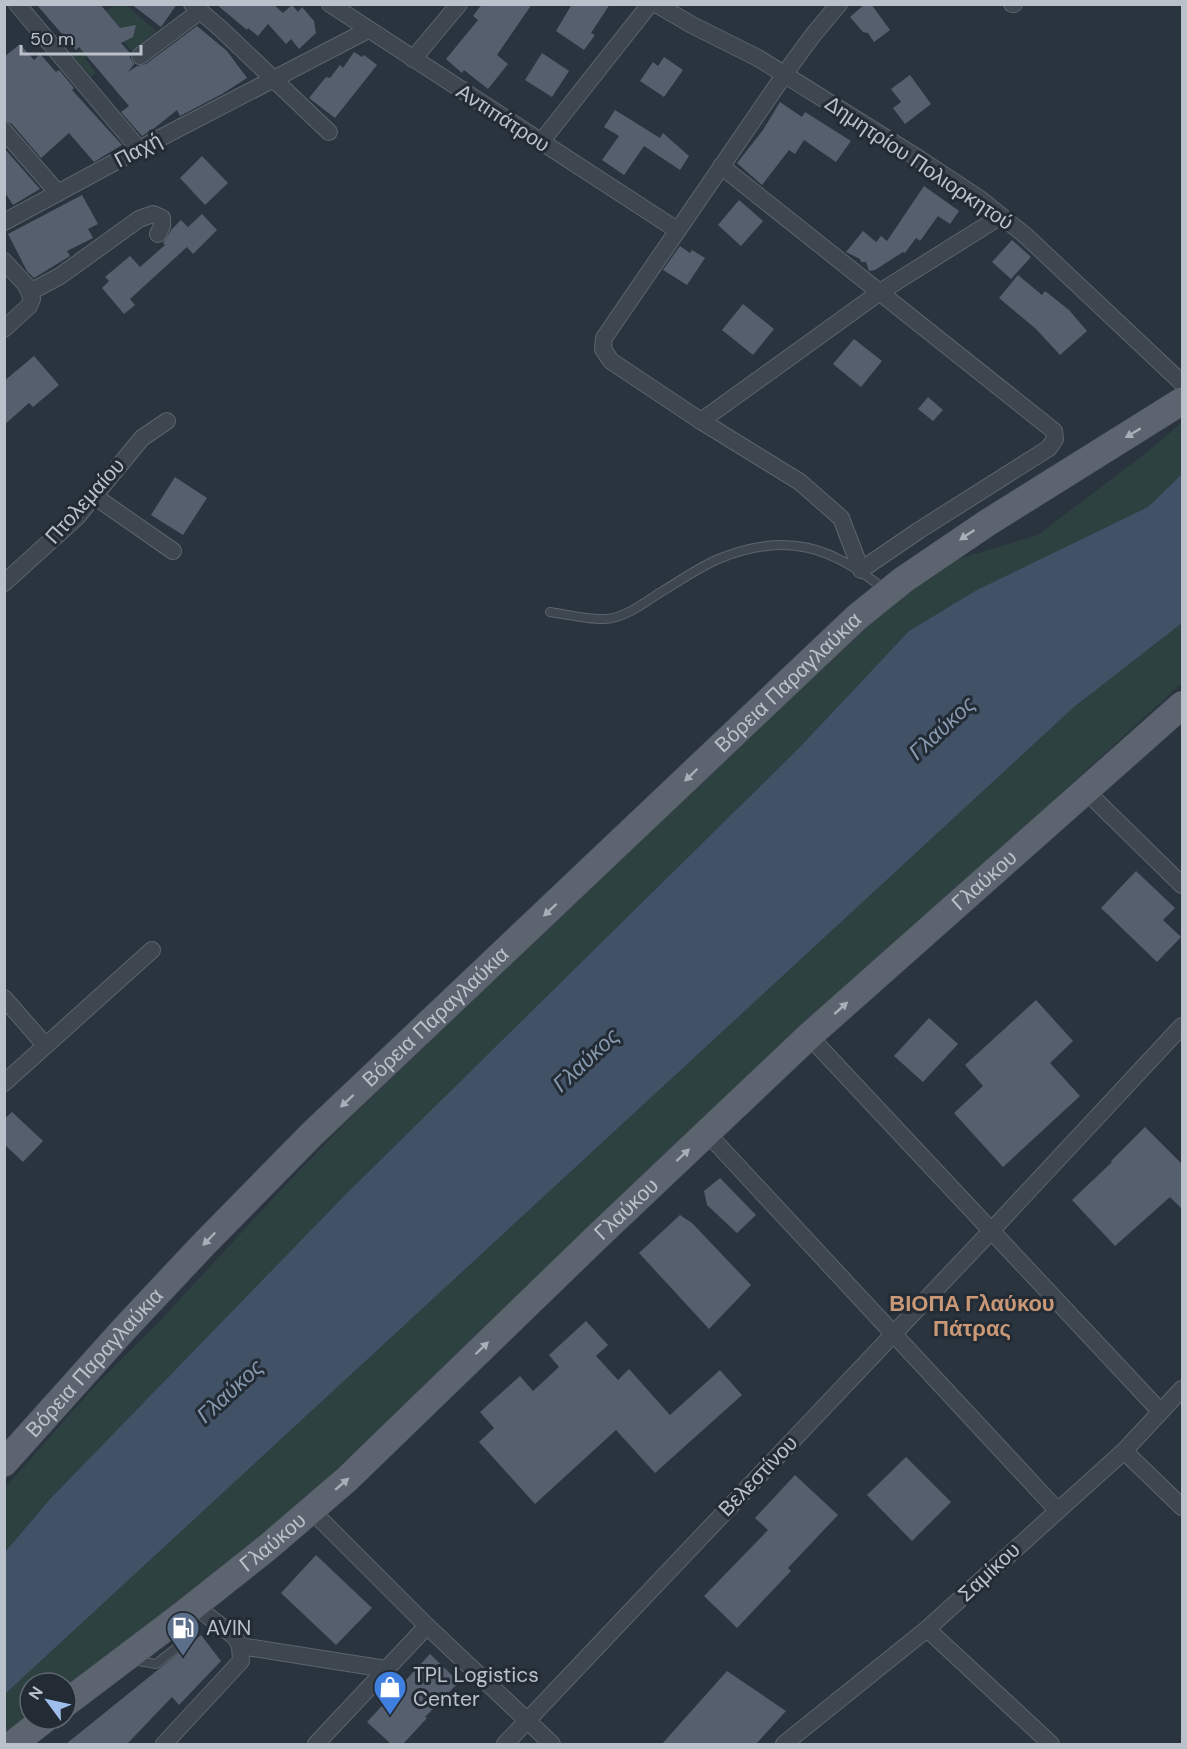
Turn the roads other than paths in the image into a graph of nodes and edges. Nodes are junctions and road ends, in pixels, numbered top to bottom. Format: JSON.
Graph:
{"nodes":[{"id":1,"x":17,"y":4,"type":"edge"},
{"id":2,"x":330,"y":4,"type":"edge"},
{"id":3,"x":459,"y":4,"type":"edge"},
{"id":4,"x":650,"y":4,"type":"edge"},
{"id":5,"x":656,"y":4,"type":"edge"},
{"id":6,"x":839,"y":4,"type":"edge"},
{"id":7,"x":196,"y":8,"type":"edge"},
{"id":8,"x":368,"y":30,"type":"junction"},
{"id":9,"x":140,"y":56,"type":"dead end"},
{"id":10,"x":413,"y":59,"type":"junction"},
{"id":11,"x":784,"y":74,"type":"junction"},
{"id":12,"x":272,"y":79,"type":"junction"},
{"id":13,"x":4,"y":131,"type":"edge"},
{"id":14,"x":329,"y":132,"type":"dead end"},
{"id":15,"x":541,"y":142,"type":"junction"},
{"id":16,"x":139,"y":149,"type":"junction"},
{"id":17,"x":721,"y":166,"type":"junction"},
{"id":18,"x":58,"y":193,"type":"junction"},
{"id":19,"x":1001,"y":216,"type":"junction"},
{"id":20,"x":4,"y":222,"type":"edge"},
{"id":21,"x":677,"y":230,"type":"junction"},
{"id":22,"x":158,"y":234,"type":"dead end"},
{"id":23,"x":4,"y":261,"type":"edge"},
{"id":24,"x":30,"y":292,"type":"junction"},
{"id":25,"x":880,"y":292,"type":"junction"},
{"id":26,"x":4,"y":329,"type":"edge"},
{"id":27,"x":1182,"y":383,"type":"edge"},
{"id":28,"x":1182,"y":401,"type":"edge"},
{"id":29,"x":167,"y":421,"type":"dead end"},
{"id":30,"x":700,"y":421,"type":"junction"},
{"id":31,"x":94,"y":496,"type":"junction"},
{"id":32,"x":173,"y":551,"type":"dead end"},
{"id":33,"x":861,"y":570,"type":"junction"},
{"id":34,"x":4,"y":583,"type":"edge"},
{"id":35,"x":887,"y":592,"type":"junction"},
{"id":36,"x":550,"y":612,"type":"dead end"},
{"id":37,"x":1182,"y":705,"type":"edge"},
{"id":38,"x":1086,"y":791,"type":"junction"},
{"id":39,"x":1182,"y":885,"type":"edge"},
{"id":40,"x":152,"y":950,"type":"dead end"},
{"id":41,"x":4,"y":998,"type":"edge"},
{"id":42,"x":1182,"y":1026,"type":"edge"},
{"id":43,"x":809,"y":1036,"type":"junction"},
{"id":44,"x":45,"y":1045,"type":"junction"},
{"id":45,"x":4,"y":1083,"type":"edge"},
{"id":46,"x":707,"y":1133,"type":"junction"},
{"id":47,"x":991,"y":1231,"type":"junction"},
{"id":48,"x":893,"y":1334,"type":"junction"},
{"id":49,"x":1182,"y":1389,"type":"edge"},
{"id":50,"x":1160,"y":1411,"type":"junction"},
{"id":51,"x":8,"y":1450,"type":"edge"},
{"id":52,"x":1124,"y":1450,"type":"junction"},
{"id":53,"x":1182,"y":1506,"type":"edge"},
{"id":54,"x":311,"y":1510,"type":"junction"},
{"id":55,"x":1057,"y":1510,"type":"junction"},
{"id":56,"x":187,"y":1611,"type":"junction"},
{"id":57,"x":427,"y":1626,"type":"junction"},
{"id":58,"x":927,"y":1629,"type":"junction"},
{"id":59,"x":240,"y":1646,"type":"junction"},
{"id":60,"x":386,"y":1669,"type":"junction"},
{"id":61,"x":78,"y":1694,"type":"edge"},
{"id":62,"x":525,"y":1721,"type":"junction"},
{"id":63,"x":30,"y":1731,"type":"edge"},
{"id":64,"x":13,"y":1744,"type":"edge"},
{"id":65,"x":164,"y":1744,"type":"edge"},
{"id":66,"x":316,"y":1744,"type":"edge"},
{"id":67,"x":505,"y":1744,"type":"edge"},
{"id":68,"x":552,"y":1744,"type":"edge"},
{"id":69,"x":784,"y":1744,"type":"edge"},
{"id":70,"x":1051,"y":1744,"type":"edge"}],
"edges":[{"from":1,"to":16,"type":"street"},
{"from":2,"to":8,"type":"street","name":"Αντιπάτρου"},
{"from":3,"to":10,"type":"street"},
{"from":4,"to":15,"type":"street"},
{"from":5,"to":11,"type":"street","name":"Δημητρίου Πολιορκητού"},
{"from":6,"to":11,"type":"street"},
{"from":7,"to":9,"type":"street"},
{"from":7,"to":12,"type":"street"},
{"from":8,"to":10,"type":"street","name":"Αντιπάτρου"},
{"from":8,"to":12,"type":"street","name":"Παχή"},
{"from":10,"to":15,"type":"street","name":"Αντιπάτρου"},
{"from":11,"to":17,"type":"street"},
{"from":11,"to":19,"type":"street","name":"Δημητρίου Πολιορκητού"},
{"from":12,"to":14,"type":"street"},
{"from":12,"to":16,"type":"street","name":"Παχή"},
{"from":13,"to":18,"type":"street"},
{"from":15,"to":21,"type":"street","name":"Αντιπάτρου"},
{"from":16,"to":18,"type":"street","name":"Παχή"},
{"from":17,"to":21,"type":"street"},
{"from":17,"to":25,"type":"street"},
{"from":18,"to":20,"type":"street","name":"Παχή"},
{"from":19,"to":25,"type":"street"},
{"from":19,"to":27,"type":"street","name":"Δημητρίου Πολιορκητού"},
{"from":21,"to":30,"type":"street"},
{"from":22,"to":24,"type":"street"},
{"from":23,"to":24,"type":"street"},
{"from":24,"to":26,"type":"street"},
{"from":25,"to":30,"type":"street"},
{"from":25,"to":33,"type":"street"},
{"from":28,"to":35,"type":"main road","name":"Βόρεια Παραγλαύκια","one_way":true},
{"from":29,"to":31,"type":"street","name":"Πτολεμαίου"},
{"from":30,"to":33,"type":"street"},
{"from":31,"to":32,"type":"street"},
{"from":31,"to":34,"type":"street","name":"Πτολεμαίου"},
{"from":33,"to":35,"type":"lane"},
{"from":33,"to":36,"type":"lane"},
{"from":35,"to":51,"type":"main road","name":"Βόρεια Παραγλαύκια","one_way":true},
{"from":37,"to":38,"type":"main road","name":"Γλαύκου"},
{"from":38,"to":39,"type":"street"},
{"from":43,"to":38,"type":"main road","name":"Γλαύκου","one_way":true},
{"from":40,"to":44,"type":"street"},
{"from":41,"to":44,"type":"street"},
{"from":42,"to":47,"type":"street","name":"Βελεστίνου"},
{"from":43,"to":46,"type":"main road","name":"Γλαύκου"},
{"from":43,"to":47,"type":"street"},
{"from":44,"to":45,"type":"street"},
{"from":46,"to":48,"type":"street"},
{"from":54,"to":46,"type":"main road","name":"Γλαύκου","one_way":true},
{"from":47,"to":48,"type":"street","name":"Βελεστίνου"},
{"from":47,"to":50,"type":"street"},
{"from":48,"to":55,"type":"street"},
{"from":48,"to":62,"type":"street","name":"Βελεστίνου"},
{"from":49,"to":50,"type":"street","name":"Σαμίκου"},
{"from":50,"to":52,"type":"street","name":"Σαμίκου"},
{"from":52,"to":53,"type":"street"},
{"from":52,"to":55,"type":"street","name":"Σαμίκου"},
{"from":54,"to":56,"type":"main road","name":"Γλαύκου"},
{"from":54,"to":57,"type":"street"},
{"from":55,"to":58,"type":"street","name":"Σαμίκου"},
{"from":56,"to":59,"type":"street"},
{"from":56,"to":61,"type":"main road","name":"Γλαύκου"},
{"from":57,"to":60,"type":"street"},
{"from":57,"to":62,"type":"street"},
{"from":58,"to":69,"type":"street","name":"Σαμίκου"},
{"from":58,"to":70,"type":"street"},
{"from":59,"to":60,"type":"street"},
{"from":59,"to":65,"type":"street"},
{"from":60,"to":66,"type":"street"},
{"from":62,"to":67,"type":"street","name":"Βελεστίνου"},
{"from":62,"to":68,"type":"street"},
{"from":63,"to":64,"type":"main road"}]}
